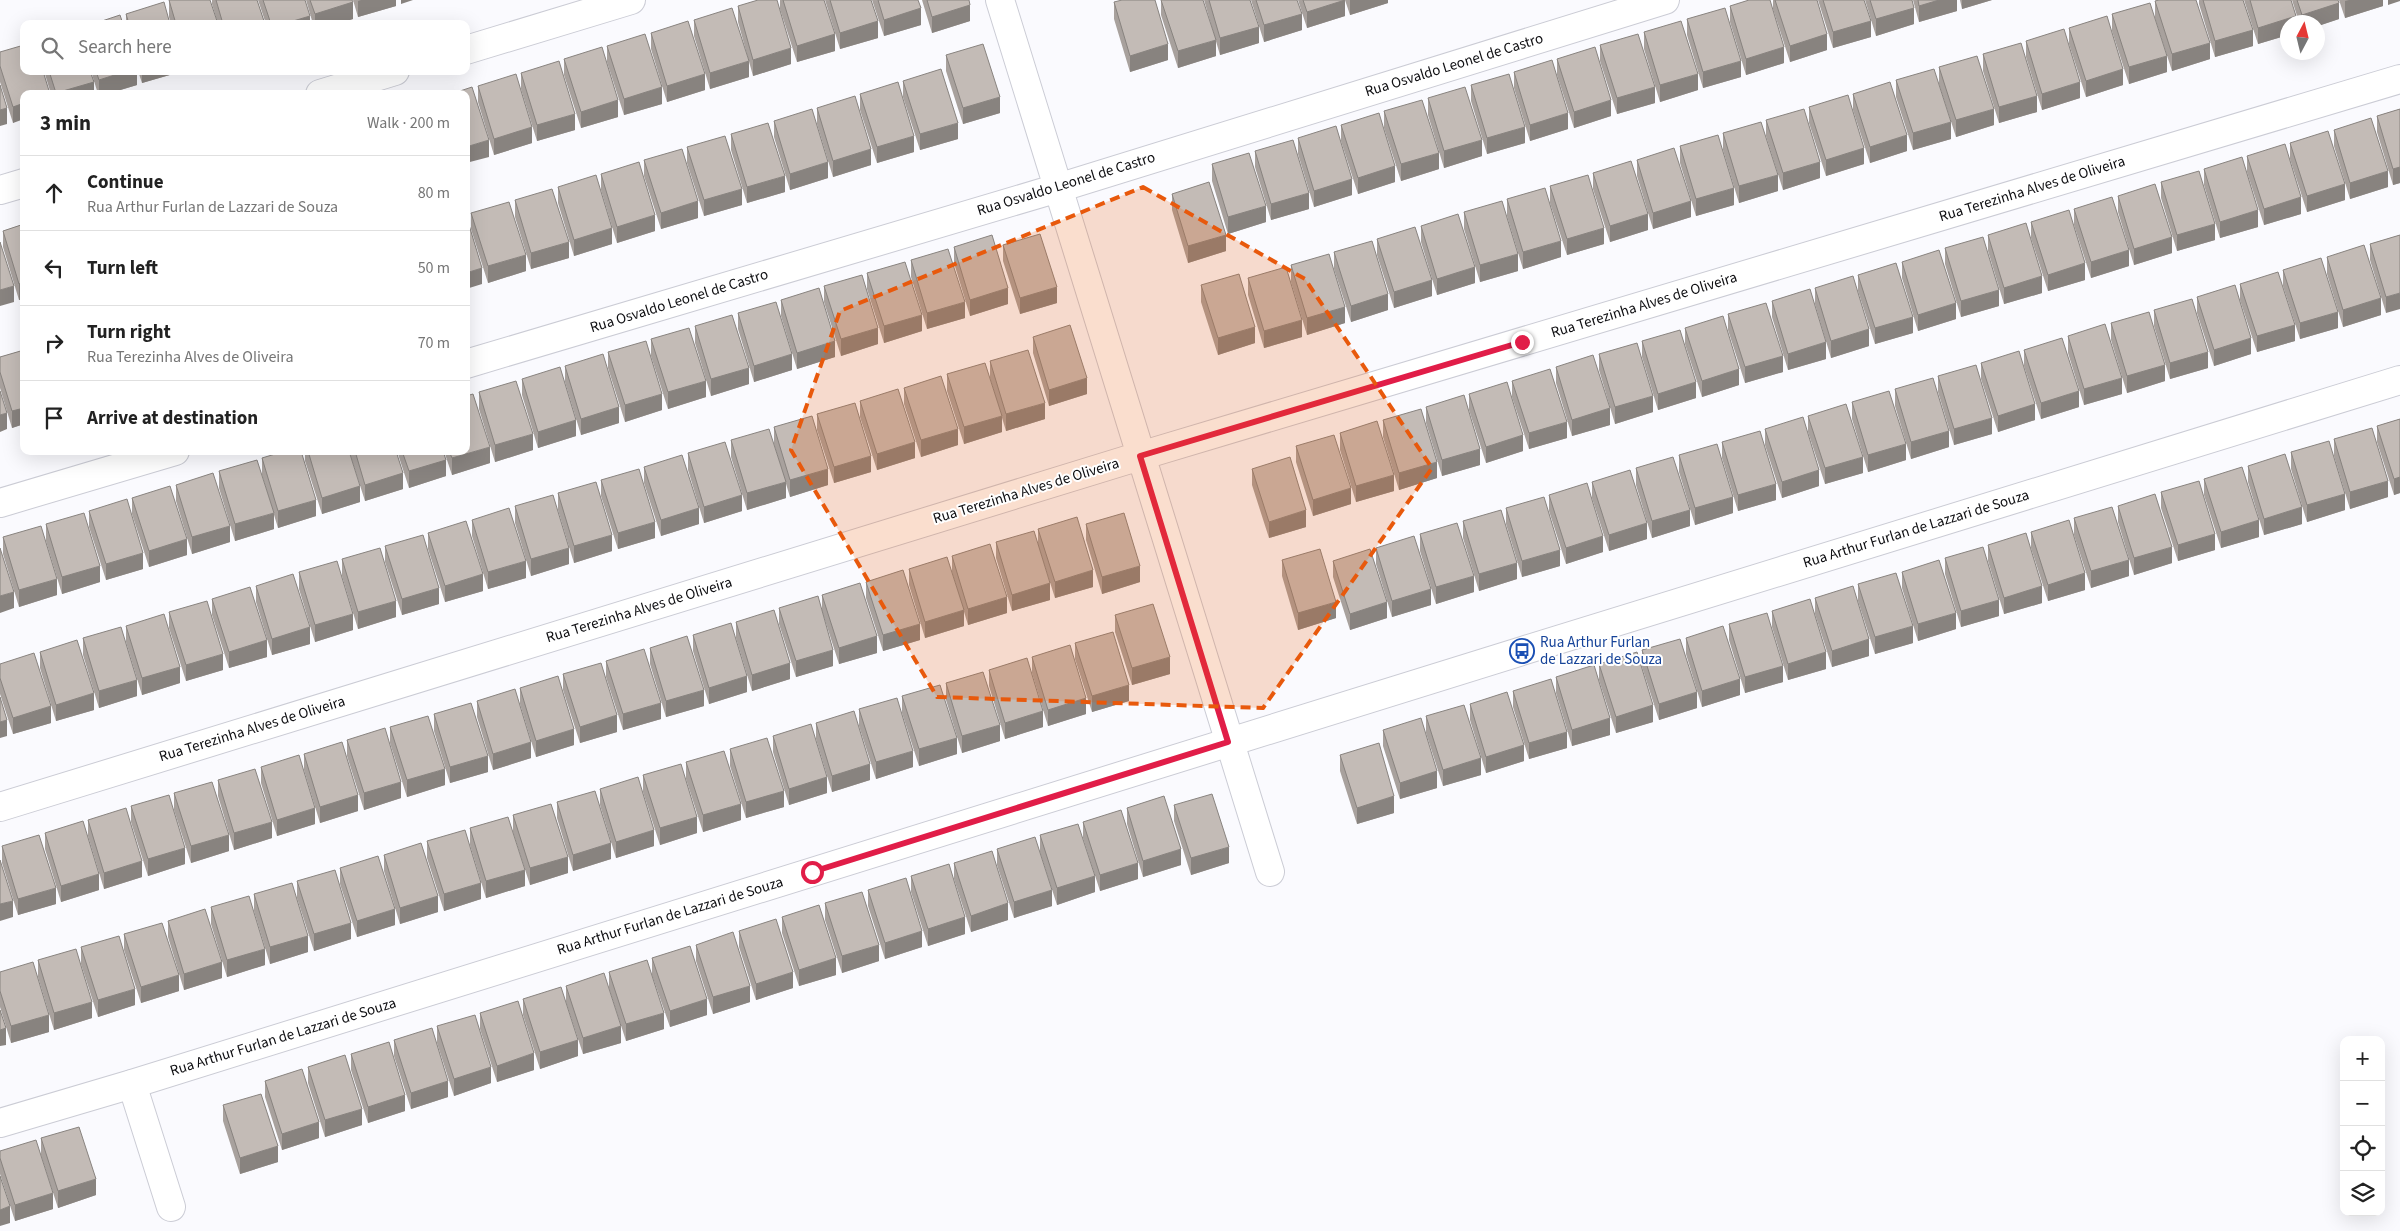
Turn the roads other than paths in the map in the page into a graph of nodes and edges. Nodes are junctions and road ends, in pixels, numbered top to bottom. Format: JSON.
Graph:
{"nodes":[{"id":1,"x":632,"y":0,"type":"edge"},
{"id":2,"x":1000,"y":0,"type":"edge"},
{"id":3,"x":1665,"y":0,"type":"edge"},
{"id":4,"x":470,"y":49,"type":"edge"},
{"id":5,"x":382,"y":75,"type":"edge"},
{"id":6,"x":2400,"y":79,"type":"edge"},
{"id":7,"x":333,"y":90,"type":"edge"},
{"id":8,"x":20,"y":184,"type":"edge"},
{"id":9,"x":1058,"y":188,"type":"junction"},
{"id":10,"x":0,"y":190,"type":"edge"},
{"id":11,"x":470,"y":363,"type":"edge"},
{"id":12,"x":2400,"y":380,"type":"edge"},
{"id":13,"x":162,"y":455,"type":"edge"},
{"id":14,"x":1140,"y":456,"type":"junction"},
{"id":15,"x":0,"y":503,"type":"edge"},
{"id":16,"x":1228,"y":742,"type":"junction"},
{"id":17,"x":0,"y":807,"type":"edge"},
{"id":18,"x":1270,"y":872,"type":"dead end"},
{"id":19,"x":132,"y":1084,"type":"junction"},
{"id":20,"x":0,"y":1123,"type":"edge"},
{"id":21,"x":171,"y":1207,"type":"dead end"}],
"edges":[{"from":1,"to":4,"type":"street"},
{"from":2,"to":9,"type":"street"},
{"from":3,"to":9,"type":"street","name":"Rua Osvaldo Leonel de Castro"},
{"from":5,"to":7,"type":"street"},
{"from":6,"to":14,"type":"street","name":"Rua Terezinha Alves de Oliveira"},
{"from":8,"to":10,"type":"street"},
{"from":9,"to":11,"type":"street","name":"Rua Osvaldo Leonel de Castro"},
{"from":9,"to":14,"type":"street"},
{"from":12,"to":16,"type":"street","name":"Rua Arthur Furlan de Lazzari de Souza"},
{"from":13,"to":15,"type":"street"},
{"from":14,"to":16,"type":"street"},
{"from":14,"to":17,"type":"street","name":"Rua Terezinha Alves de Oliveira"},
{"from":16,"to":18,"type":"street"},
{"from":16,"to":19,"type":"street","name":"Rua Arthur Furlan de Lazzari de Souza"},
{"from":19,"to":20,"type":"street","name":"Rua Arthur Furlan de Lazzari de Souza"},
{"from":19,"to":21,"type":"street"}]}
